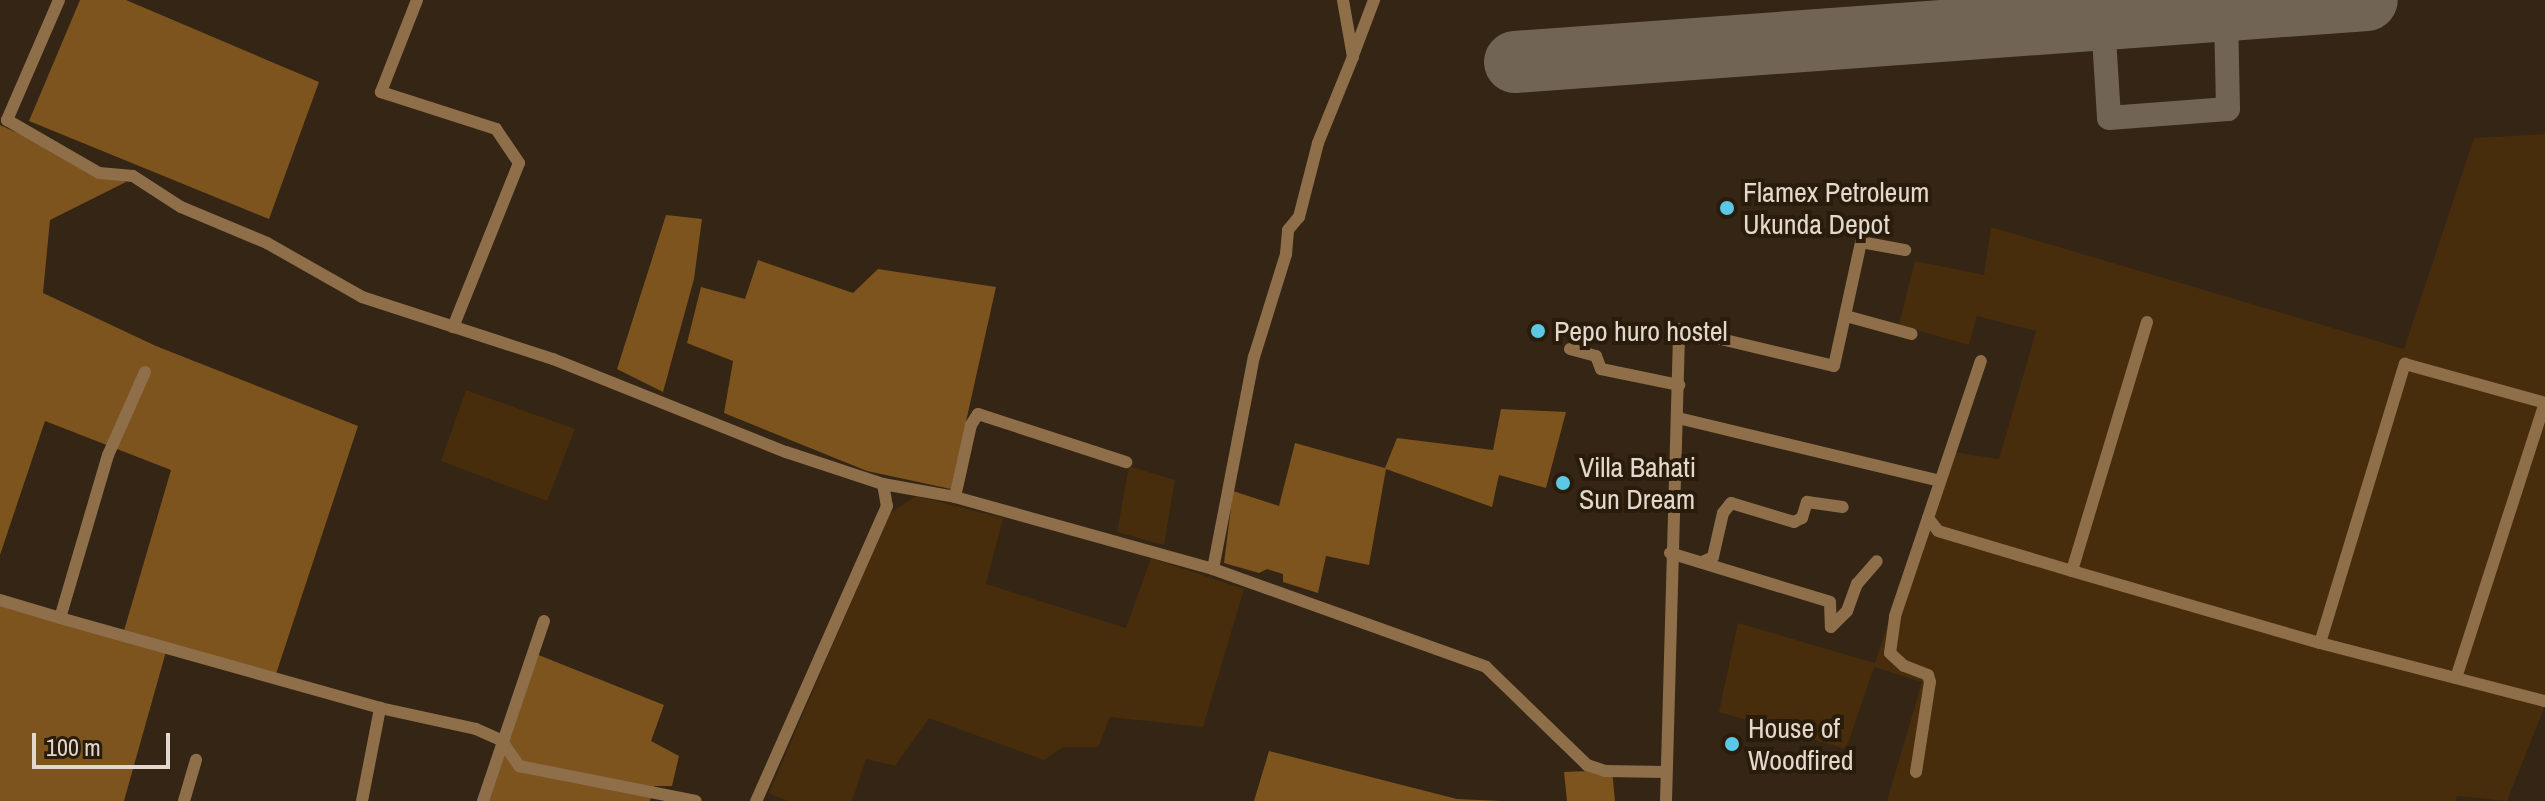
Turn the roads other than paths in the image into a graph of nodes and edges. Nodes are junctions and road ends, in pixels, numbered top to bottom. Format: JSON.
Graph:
{"nodes":[{"id":1,"x":59,"y":0,"type":"edge"},
{"id":2,"x":417,"y":0,"type":"edge"},
{"id":3,"x":1343,"y":0,"type":"edge"},
{"id":4,"x":1374,"y":0,"type":"edge"},
{"id":5,"x":1353,"y":57,"type":"junction"},
{"id":6,"x":3,"y":119,"type":"edge"},
{"id":7,"x":1905,"y":250,"type":"dead end"},
{"id":8,"x":1846,"y":316,"type":"junction"},
{"id":9,"x":2147,"y":322,"type":"dead end"},
{"id":10,"x":453,"y":327,"type":"junction"},
{"id":11,"x":1912,"y":334,"type":"dead end"},
{"id":12,"x":1570,"y":349,"type":"dead end"},
{"id":13,"x":1981,"y":361,"type":"dead end"},
{"id":14,"x":145,"y":372,"type":"dead end"},
{"id":15,"x":1679,"y":385,"type":"junction"},
{"id":16,"x":2544,"y":402,"type":"edge"},
{"id":17,"x":1678,"y":418,"type":"junction"},
{"id":18,"x":1126,"y":462,"type":"dead end"},
{"id":19,"x":1937,"y":480,"type":"junction"},
{"id":20,"x":883,"y":484,"type":"junction"},
{"id":21,"x":916,"y":491,"type":"junction"},
{"id":22,"x":955,"y":497,"type":"junction"},
{"id":23,"x":887,"y":506,"type":"junction"},
{"id":24,"x":1843,"y":507,"type":"dead end"},
{"id":25,"x":1928,"y":518,"type":"junction"},
{"id":26,"x":1670,"y":553,"type":"junction"},
{"id":27,"x":1877,"y":561,"type":"dead end"},
{"id":28,"x":1702,"y":562,"type":"junction"},
{"id":29,"x":1213,"y":569,"type":"junction"},
{"id":30,"x":2072,"y":571,"type":"junction"},
{"id":31,"x":0,"y":600,"type":"edge"},
{"id":32,"x":60,"y":618,"type":"junction"},
{"id":33,"x":544,"y":621,"type":"dead end"},
{"id":34,"x":2320,"y":643,"type":"junction"},
{"id":35,"x":2456,"y":678,"type":"junction"},
{"id":36,"x":2545,"y":701,"type":"edge"},
{"id":37,"x":380,"y":708,"type":"junction"},
{"id":38,"x":501,"y":740,"type":"junction"},
{"id":39,"x":196,"y":760,"type":"dead end"},
{"id":40,"x":1665,"y":772,"type":"junction"},
{"id":41,"x":1916,"y":772,"type":"dead end"},
{"id":42,"x":184,"y":801,"type":"edge"},
{"id":43,"x":362,"y":801,"type":"edge"},
{"id":44,"x":483,"y":801,"type":"edge"},
{"id":45,"x":696,"y":801,"type":"edge"},
{"id":46,"x":756,"y":801,"type":"edge"},
{"id":47,"x":1666,"y":801,"type":"edge"}],
"edges":[{"from":1,"to":6,"type":"street"},
{"from":2,"to":10,"type":"street"},
{"from":3,"to":5,"type":"street"},
{"from":4,"to":5,"type":"street"},
{"from":5,"to":29,"type":"street"},
{"from":6,"to":10,"type":"street"},
{"from":7,"to":8,"type":"street"},
{"from":8,"to":11,"type":"street"},
{"from":8,"to":15,"type":"street"},
{"from":9,"to":30,"type":"street"},
{"from":10,"to":20,"type":"street"},
{"from":12,"to":15,"type":"street"},
{"from":13,"to":19,"type":"street"},
{"from":14,"to":32,"type":"street"},
{"from":15,"to":17,"type":"street"},
{"from":16,"to":34,"type":"street"},
{"from":16,"to":35,"type":"street"},
{"from":17,"to":19,"type":"street"},
{"from":17,"to":26,"type":"street"},
{"from":18,"to":22,"type":"street"},
{"from":19,"to":25,"type":"street"},
{"from":20,"to":21,"type":"street"},
{"from":20,"to":23,"type":"street"},
{"from":21,"to":22,"type":"street"},
{"from":21,"to":23,"type":"street"},
{"from":22,"to":29,"type":"street"},
{"from":23,"to":46,"type":"street"},
{"from":24,"to":28,"type":"street"},
{"from":25,"to":30,"type":"street"},
{"from":25,"to":41,"type":"street"},
{"from":26,"to":28,"type":"street"},
{"from":26,"to":40,"type":"street"},
{"from":27,"to":28,"type":"street"},
{"from":29,"to":40,"type":"street"},
{"from":30,"to":34,"type":"street"},
{"from":31,"to":32,"type":"street"},
{"from":32,"to":37,"type":"street"},
{"from":33,"to":38,"type":"street"},
{"from":34,"to":35,"type":"street"},
{"from":35,"to":36,"type":"street"},
{"from":37,"to":38,"type":"street"},
{"from":37,"to":43,"type":"street"},
{"from":38,"to":44,"type":"street"},
{"from":38,"to":45,"type":"street"},
{"from":39,"to":42,"type":"street"},
{"from":40,"to":47,"type":"street"}]}
